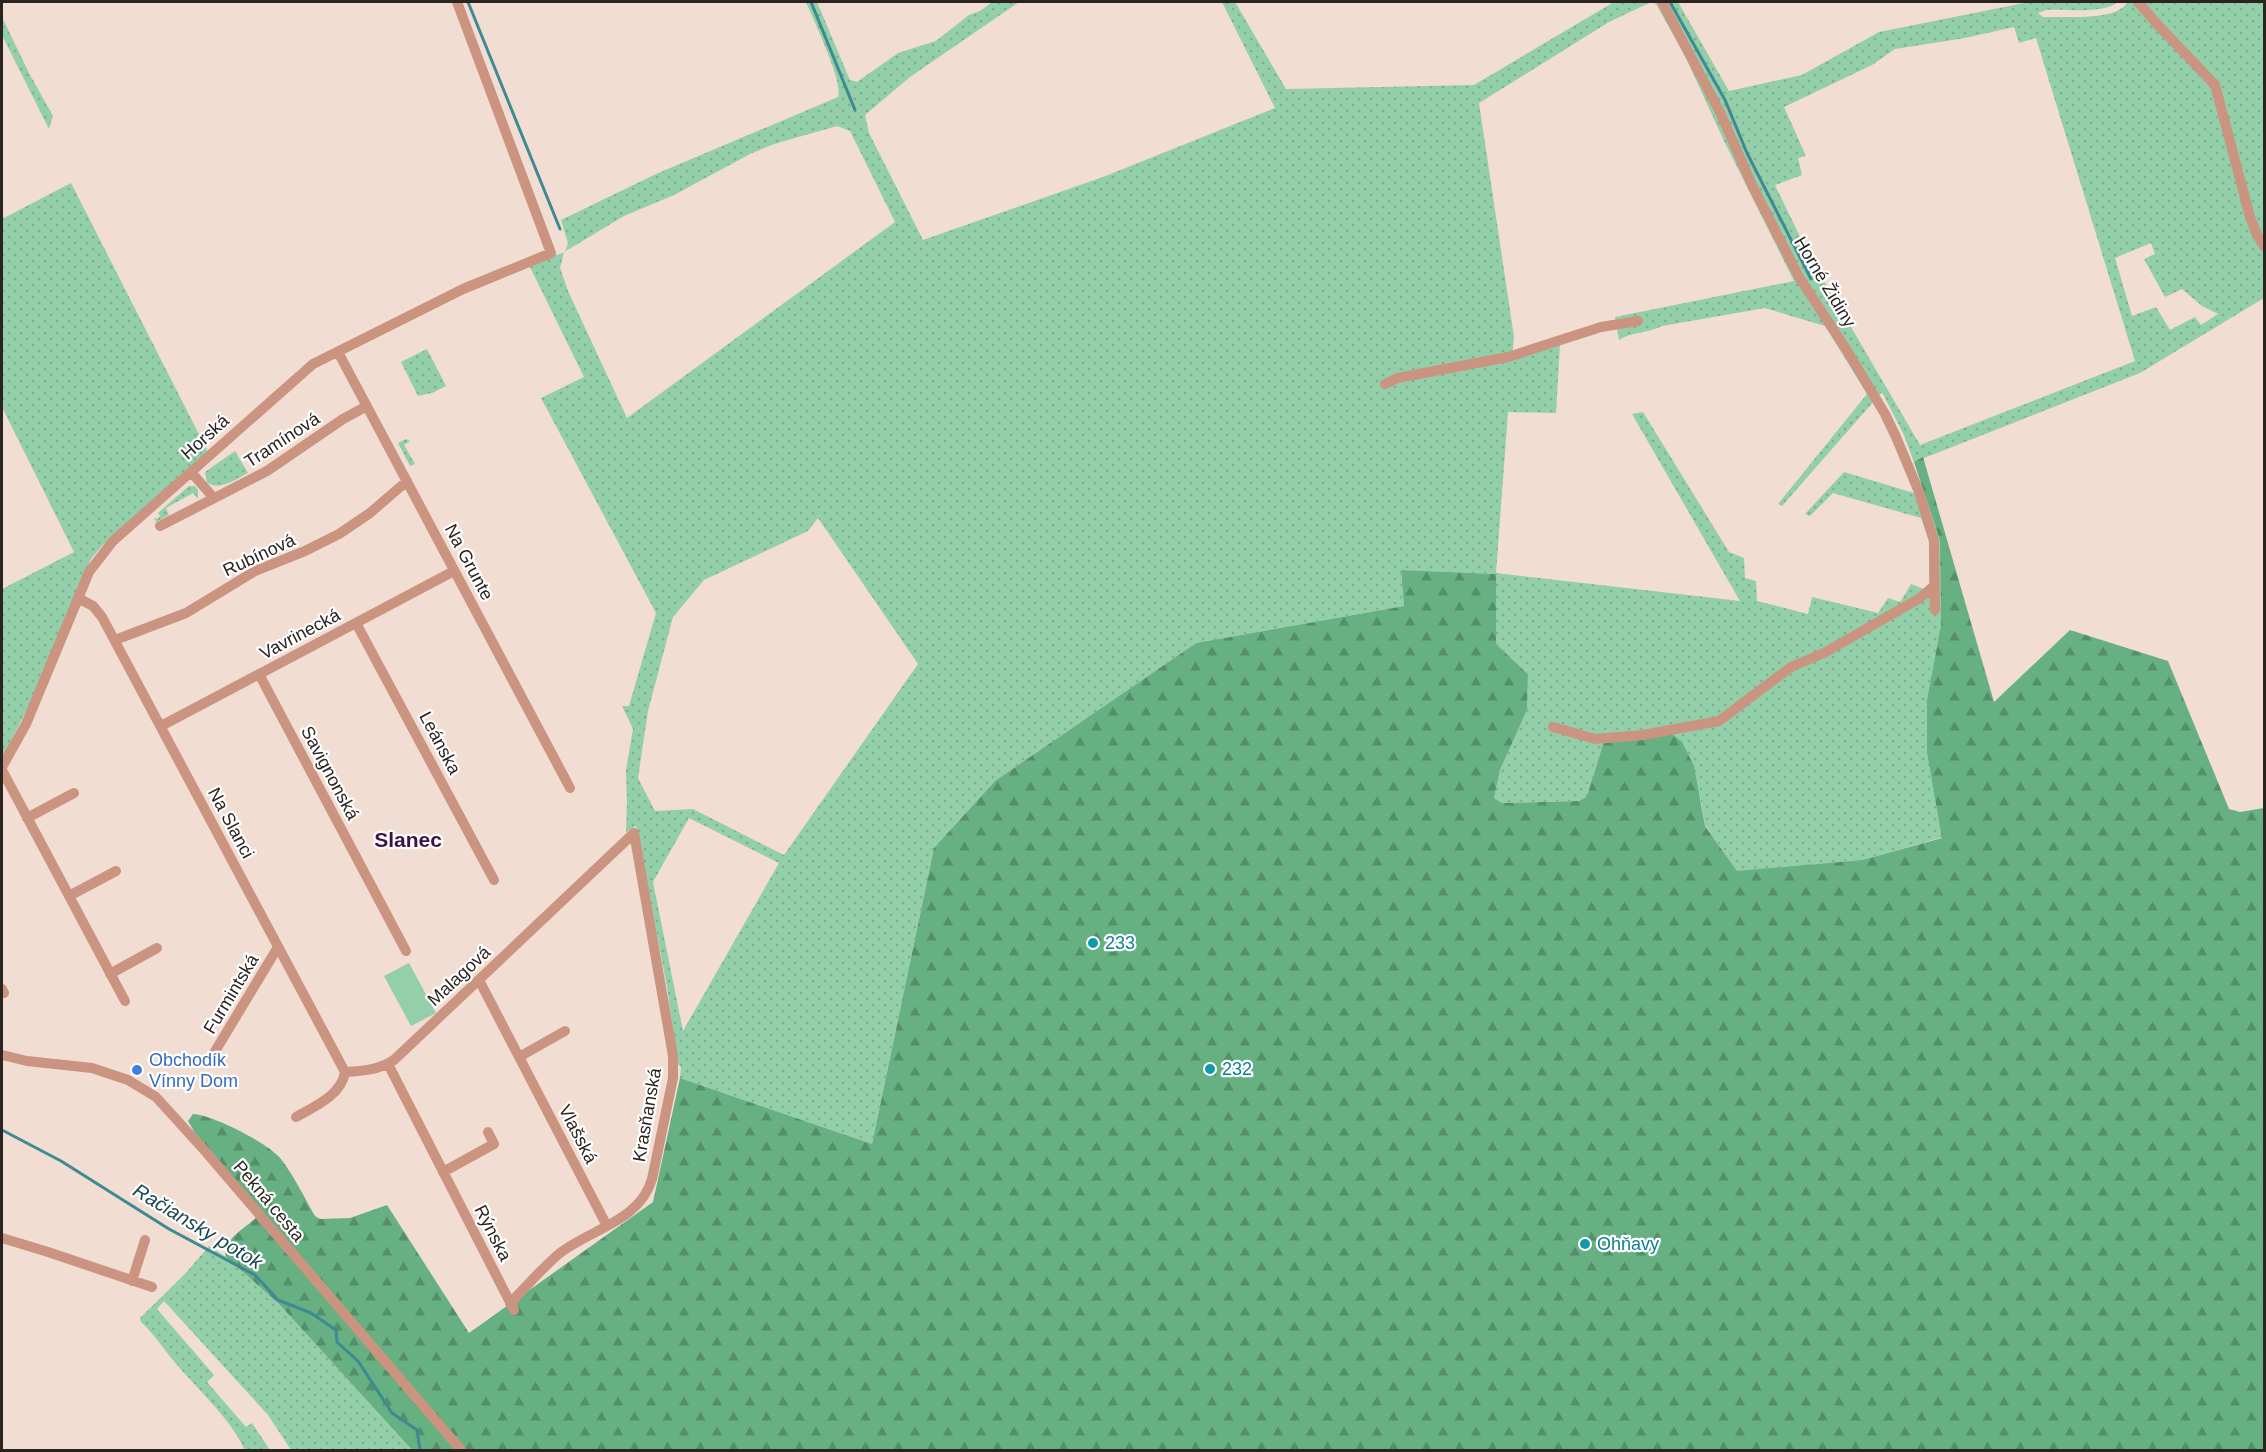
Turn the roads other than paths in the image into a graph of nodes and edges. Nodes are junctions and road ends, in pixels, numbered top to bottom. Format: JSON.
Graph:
{"nodes":[{"id":1,"x":457,"y":2,"type":"edge"},
{"id":2,"x":1662,"y":2,"type":"edge"},
{"id":3,"x":2139,"y":2,"type":"edge"},
{"id":4,"x":2265,"y":246,"type":"edge"},
{"id":5,"x":1638,"y":321,"type":"dead end"},
{"id":6,"x":338,"y":352,"type":"junction"},
{"id":7,"x":1385,"y":384,"type":"dead end"},
{"id":8,"x":367,"y":406,"type":"junction"},
{"id":9,"x":191,"y":472,"type":"junction"},
{"id":10,"x":407,"y":481,"type":"junction"},
{"id":11,"x":213,"y":497,"type":"junction"},
{"id":12,"x":160,"y":526,"type":"dead end"},
{"id":13,"x":454,"y":571,"type":"junction"},
{"id":14,"x":1935,"y":585,"type":"junction"},
{"id":15,"x":78,"y":598,"type":"junction"},
{"id":16,"x":1935,"y":610,"type":"dead end"},
{"id":17,"x":356,"y":623,"type":"junction"},
{"id":18,"x":115,"y":640,"type":"junction"},
{"id":19,"x":259,"y":674,"type":"junction"},
{"id":20,"x":161,"y":726,"type":"junction"},
{"id":21,"x":1553,"y":727,"type":"dead end"},
{"id":22,"x":2,"y":769,"type":"edge"},
{"id":23,"x":570,"y":788,"type":"dead end"},
{"id":24,"x":74,"y":793,"type":"dead end"},
{"id":25,"x":27,"y":818,"type":"junction"},
{"id":26,"x":634,"y":833,"type":"joint"},
{"id":27,"x":116,"y":871,"type":"dead end"},
{"id":28,"x":494,"y":880,"type":"dead end"},
{"id":29,"x":69,"y":896,"type":"junction"},
{"id":30,"x":278,"y":947,"type":"junction"},
{"id":31,"x":157,"y":948,"type":"dead end"},
{"id":32,"x":406,"y":951,"type":"dead end"},
{"id":33,"x":110,"y":974,"type":"junction"},
{"id":34,"x":479,"y":980,"type":"junction"},
{"id":35,"x":125,"y":1001,"type":"dead end"},
{"id":36,"x":565,"y":1031,"type":"dead end"},
{"id":37,"x":2,"y":1055,"type":"edge"},
{"id":38,"x":519,"y":1057,"type":"junction"},
{"id":39,"x":211,"y":1058,"type":"dead end"},
{"id":40,"x":388,"y":1064,"type":"junction"},
{"id":41,"x":345,"y":1072,"type":"junction"},
{"id":42,"x":296,"y":1117,"type":"dead end"},
{"id":43,"x":488,"y":1132,"type":"dead end"},
{"id":44,"x":443,"y":1172,"type":"junction"},
{"id":45,"x":607,"y":1226,"type":"junction"},
{"id":46,"x":2,"y":1238,"type":"edge"},
{"id":47,"x":145,"y":1240,"type":"dead end"},
{"id":48,"x":132,"y":1281,"type":"junction"},
{"id":49,"x":152,"y":1287,"type":"dead end"},
{"id":50,"x":512,"y":1306,"type":"joint"},
{"id":51,"x":461,"y":1450,"type":"edge"}],
"edges":[{"from":1,"to":6,"type":"street","name":"Horská"},
{"from":2,"to":14,"type":"street","name":"Horné Židiny"},
{"from":3,"to":4,"type":"street"},
{"from":5,"to":7,"type":"street"},
{"from":6,"to":8,"type":"street","name":"Na Grunte"},
{"from":6,"to":9,"type":"street","name":"Horská"},
{"from":8,"to":10,"type":"street","name":"Na Grunte"},
{"from":8,"to":11,"type":"street","name":"Tramínová"},
{"from":9,"to":11,"type":"street"},
{"from":9,"to":15,"type":"street","name":"Horská"},
{"from":10,"to":13,"type":"street","name":"Na Grunte"},
{"from":10,"to":18,"type":"street","name":"Rubínová"},
{"from":11,"to":12,"type":"street","name":"Tramínová"},
{"from":13,"to":17,"type":"street","name":"Vavrinecká"},
{"from":13,"to":23,"type":"street","name":"Na Grunte"},
{"from":14,"to":16,"type":"street","name":"Horné Židiny"},
{"from":14,"to":21,"type":"street"},
{"from":15,"to":18,"type":"street","name":"Na Slanci"},
{"from":15,"to":22,"type":"street","name":"Horská"},
{"from":17,"to":19,"type":"street","name":"Vavrinecká"},
{"from":17,"to":28,"type":"street","name":"Leánska"},
{"from":18,"to":20,"type":"street","name":"Na Slanci"},
{"from":19,"to":20,"type":"street","name":"Vavrinecká"},
{"from":19,"to":32,"type":"street","name":"Savignonská"},
{"from":20,"to":30,"type":"street","name":"Na Slanci"},
{"from":22,"to":25,"type":"street"},
{"from":24,"to":25,"type":"street"},
{"from":25,"to":29,"type":"street"},
{"from":26,"to":34,"type":"street","name":"Malagová"},
{"from":26,"to":45,"type":"street","name":"Krasňanská"},
{"from":27,"to":29,"type":"street"},
{"from":29,"to":33,"type":"street"},
{"from":30,"to":39,"type":"street","name":"Furmintská"},
{"from":30,"to":41,"type":"street","name":"Na Slanci"},
{"from":31,"to":33,"type":"street"},
{"from":33,"to":35,"type":"street"},
{"from":34,"to":38,"type":"street","name":"Vlašská"},
{"from":34,"to":40,"type":"street","name":"Malagová"},
{"from":36,"to":38,"type":"street"},
{"from":37,"to":51,"type":"street","name":"Pekná cesta"},
{"from":38,"to":45,"type":"street","name":"Vlašská"},
{"from":40,"to":41,"type":"street","name":"Malagová"},
{"from":40,"to":44,"type":"street","name":"Rýnska"},
{"from":41,"to":42,"type":"street"},
{"from":43,"to":44,"type":"street"},
{"from":44,"to":50,"type":"street","name":"Rýnska"},
{"from":45,"to":50,"type":"street","name":"Krasňanská"},
{"from":46,"to":48,"type":"street"},
{"from":47,"to":48,"type":"street"},
{"from":48,"to":49,"type":"street"}]}
